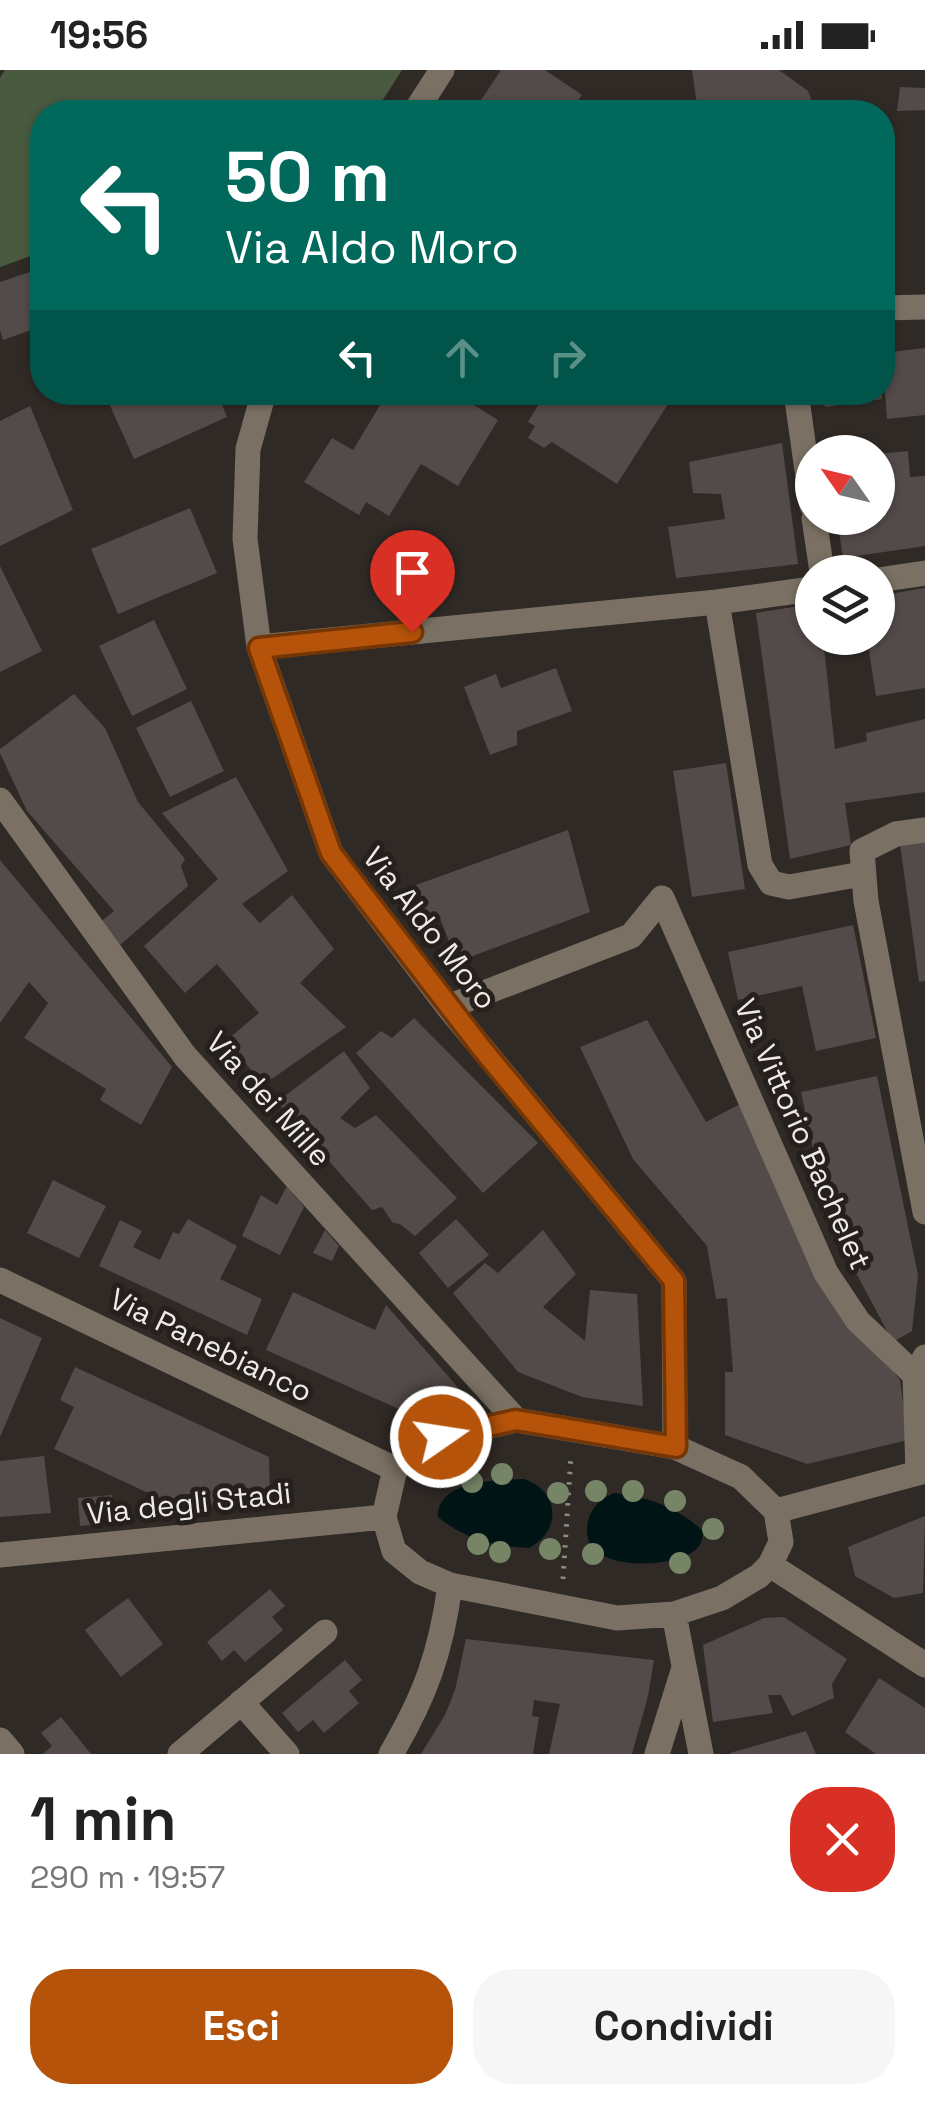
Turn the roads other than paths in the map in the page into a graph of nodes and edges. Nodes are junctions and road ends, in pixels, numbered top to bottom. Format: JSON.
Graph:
{"nodes":[{"id":1,"x":442,"y":70,"type":"edge"},
{"id":2,"x":423,"y":100,"type":"edge"},
{"id":3,"x":895,"y":308,"type":"edge"},
{"id":4,"x":925,"y":308,"type":"edge"},
{"id":5,"x":260,"y":405,"type":"edge"},
{"id":6,"x":798,"y":405,"type":"edge"},
{"id":7,"x":802,"y":435,"type":"edge"},
{"id":8,"x":925,"y":573,"type":"edge"},
{"id":9,"x":895,"y":577,"type":"edge"},
{"id":10,"x":795,"y":591,"type":"edge"},
{"id":11,"x":716,"y":602,"type":"junction"},
{"id":12,"x":259,"y":648,"type":"junction"},
{"id":13,"x":0,"y":800,"type":"edge"},
{"id":14,"x":925,"y":830,"type":"edge"},
{"id":15,"x":862,"y":862,"type":"junction"},
{"id":16,"x":448,"y":1007,"type":"junction"},
{"id":17,"x":925,"y":1212,"type":"edge"},
{"id":18,"x":0,"y":1280,"type":"edge"},
{"id":19,"x":920,"y":1366,"type":"edge"},
{"id":20,"x":516,"y":1420,"type":"junction"},
{"id":21,"x":676,"y":1447,"type":"junction"},
{"id":22,"x":394,"y":1469,"type":"junction"},
{"id":23,"x":921,"y":1472,"type":"edge"},
{"id":24,"x":776,"y":1511,"type":"junction"},
{"id":25,"x":384,"y":1517,"type":"junction"},
{"id":26,"x":0,"y":1555,"type":"edge"},
{"id":27,"x":770,"y":1565,"type":"junction"},
{"id":28,"x":450,"y":1585,"type":"junction"},
{"id":29,"x":674,"y":1614,"type":"junction"},
{"id":30,"x":325,"y":1632,"type":"dead end"},
{"id":31,"x":925,"y":1665,"type":"edge"},
{"id":32,"x":685,"y":1666,"type":"junction"},
{"id":33,"x":241,"y":1702,"type":"junction"},
{"id":34,"x":0,"y":1740,"type":"edge"},
{"id":35,"x":12,"y":1754,"type":"edge"},
{"id":36,"x":180,"y":1754,"type":"edge"},
{"id":37,"x":287,"y":1754,"type":"edge"},
{"id":38,"x":391,"y":1754,"type":"edge"},
{"id":39,"x":657,"y":1754,"type":"edge"},
{"id":40,"x":701,"y":1754,"type":"edge"}],
"edges":[{"from":1,"to":2,"type":"street"},
{"from":3,"to":4,"type":"street"},
{"from":5,"to":12,"type":"street","name":"Via Aldo Moro"},
{"from":6,"to":7,"type":"street"},
{"from":8,"to":9,"type":"street"},
{"from":10,"to":11,"type":"street"},
{"from":11,"to":12,"type":"street"},
{"from":11,"to":15,"type":"street"},
{"from":12,"to":16,"type":"street","name":"Via Aldo Moro"},
{"from":13,"to":20,"type":"street","name":"Via dei Mille"},
{"from":14,"to":15,"type":"street"},
{"from":15,"to":17,"type":"street"},
{"from":16,"to":19,"type":"street","name":"Via Vittorio Bachelet"},
{"from":16,"to":21,"type":"street","name":"Via Aldo Moro"},
{"from":18,"to":22,"type":"street","name":"Via Panebianco"},
{"from":19,"to":23,"type":"street"},
{"from":20,"to":21,"type":"street"},
{"from":20,"to":22,"type":"street"},
{"from":21,"to":24,"type":"street"},
{"from":22,"to":25,"type":"street"},
{"from":23,"to":24,"type":"street"},
{"from":24,"to":27,"type":"street"},
{"from":25,"to":26,"type":"street","name":"Via degli Stadi"},
{"from":25,"to":28,"type":"street"},
{"from":27,"to":29,"type":"street"},
{"from":27,"to":31,"type":"street"},
{"from":28,"to":29,"type":"street"},
{"from":28,"to":38,"type":"street"},
{"from":29,"to":32,"type":"street"},
{"from":30,"to":33,"type":"street"},
{"from":32,"to":39,"type":"street"},
{"from":32,"to":40,"type":"street"},
{"from":33,"to":36,"type":"street"},
{"from":33,"to":37,"type":"street"},
{"from":34,"to":35,"type":"street"}]}
